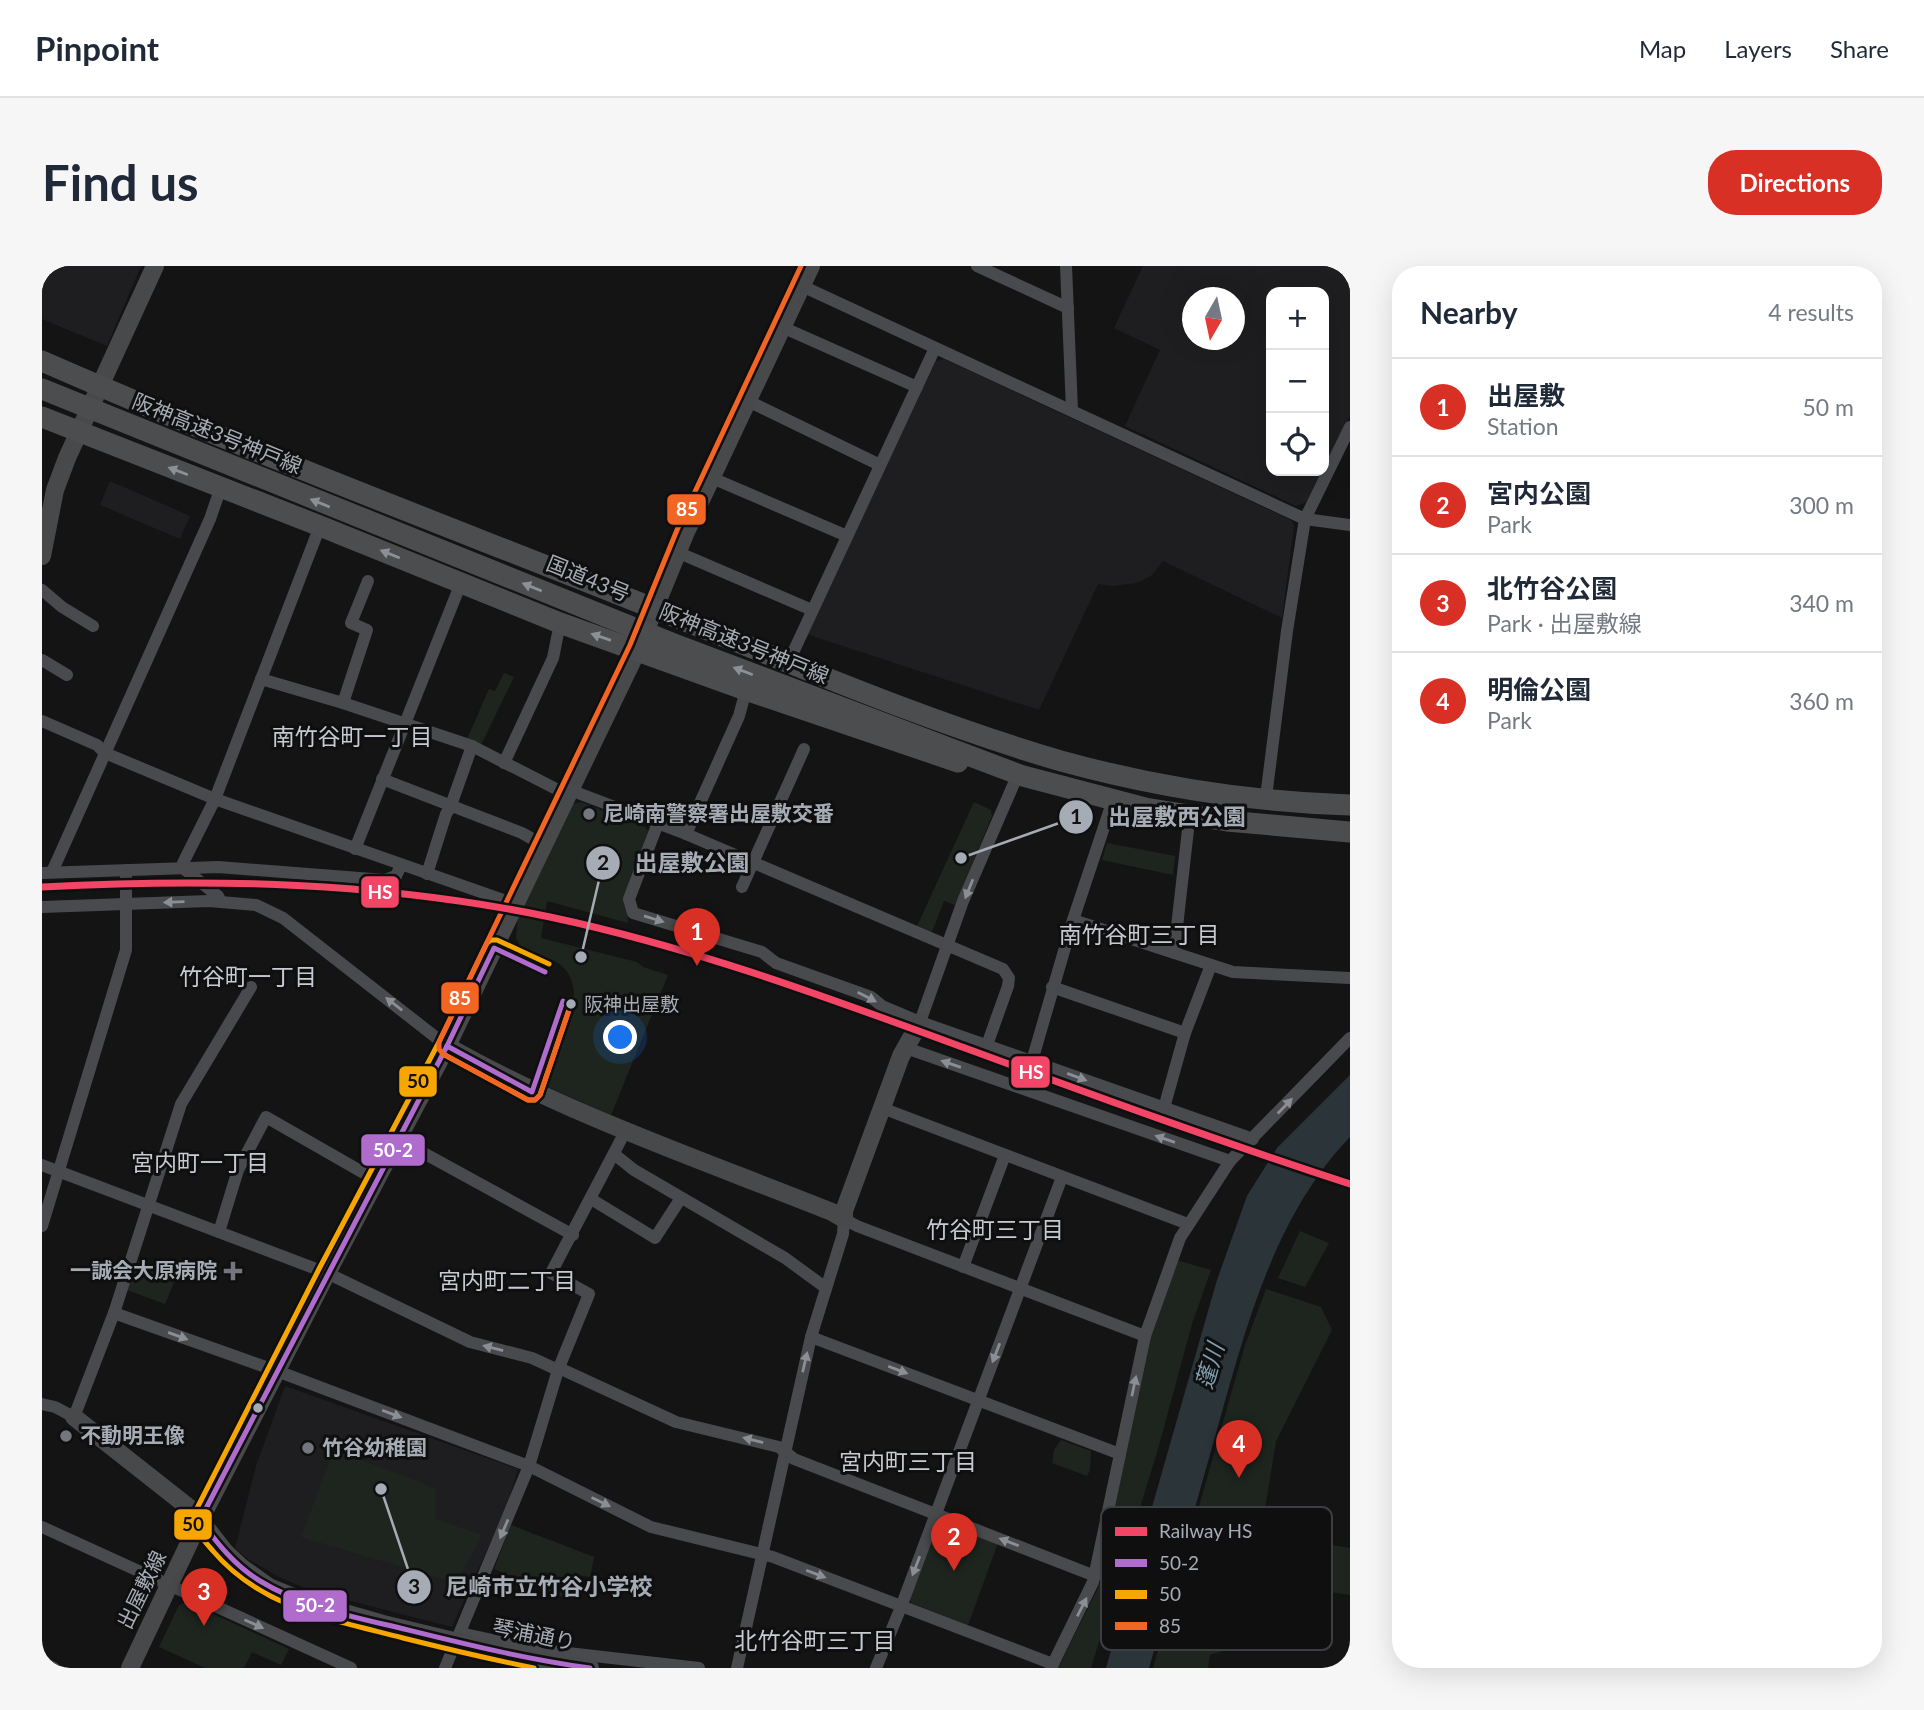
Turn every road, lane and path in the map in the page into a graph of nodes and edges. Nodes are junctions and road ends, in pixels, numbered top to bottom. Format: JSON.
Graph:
{"nodes":[{"id":1,"x":155,"y":266,"type":"edge"},
{"id":2,"x":811,"y":266,"type":"edge"},
{"id":3,"x":977,"y":266,"type":"edge"},
{"id":4,"x":1066,"y":266,"type":"edge"},
{"id":5,"x":802,"y":286,"type":"junction"},
{"id":6,"x":1068,"y":307,"type":"junction"},
{"id":7,"x":782,"y":327,"type":"junction"},
{"id":8,"x":935,"y":348,"type":"junction"},
{"id":9,"x":42,"y":360,"type":"edge"},
{"id":10,"x":100,"y":384,"type":"junction"},
{"id":11,"x":917,"y":387,"type":"junction"},
{"id":12,"x":42,"y":389,"type":"edge"},
{"id":13,"x":748,"y":401,"type":"junction"},
{"id":14,"x":1072,"y":410,"type":"junction"},
{"id":15,"x":42,"y":417,"type":"edge"},
{"id":16,"x":1349,"y":429,"type":"edge"},
{"id":17,"x":77,"y":432,"type":"junction"},
{"id":18,"x":880,"y":465,"type":"junction"},
{"id":19,"x":712,"y":478,"type":"junction"},
{"id":20,"x":221,"y":487,"type":"junction"},
{"id":21,"x":1305,"y":519,"type":"junction"},
{"id":22,"x":1350,"y":525,"type":"edge"},
{"id":23,"x":320,"y":526,"type":"junction"},
{"id":24,"x":847,"y":536,"type":"junction"},
{"id":25,"x":677,"y":552,"type":"junction"},
{"id":26,"x":42,"y":556,"type":"edge"},
{"id":27,"x":368,"y":582,"type":"dead end"},
{"id":28,"x":461,"y":583,"type":"junction"},
{"id":29,"x":42,"y":590,"type":"edge"},
{"id":30,"x":654,"y":606,"type":"junction"},
{"id":31,"x":812,"y":610,"type":"junction"},
{"id":32,"x":560,"y":623,"type":"junction"},
{"id":33,"x":93,"y":626,"type":"dead end"},
{"id":34,"x":638,"y":649,"type":"junction"},
{"id":35,"x":789,"y":659,"type":"junction"},
{"id":36,"x":42,"y":660,"type":"edge"},
{"id":37,"x":67,"y":675,"type":"dead end"},
{"id":38,"x":261,"y":679,"type":"junction"},
{"id":39,"x":746,"y":690,"type":"junction"},
{"id":40,"x":343,"y":703,"type":"junction"},
{"id":41,"x":42,"y":721,"type":"edge"},
{"id":42,"x":404,"y":724,"type":"junction"},
{"id":43,"x":472,"y":746,"type":"junction"},
{"id":44,"x":804,"y":749,"type":"dead end"},
{"id":45,"x":104,"y":753,"type":"junction"},
{"id":46,"x":504,"y":763,"type":"junction"},
{"id":47,"x":382,"y":779,"type":"junction"},
{"id":48,"x":1015,"y":781,"type":"junction"},
{"id":49,"x":569,"y":792,"type":"junction"},
{"id":50,"x":1266,"y":797,"type":"junction"},
{"id":51,"x":215,"y":799,"type":"junction"},
{"id":52,"x":1350,"y":803,"type":"edge"},
{"id":53,"x":452,"y":805,"type":"junction"},
{"id":54,"x":1111,"y":806,"type":"junction"},
{"id":55,"x":1189,"y":821,"type":"junction"},
{"id":56,"x":658,"y":823,"type":"junction"},
{"id":57,"x":1350,"y":832,"type":"edge"},
{"id":58,"x":686,"y":834,"type":"junction"},
{"id":59,"x":1350,"y":838,"type":"edge"},
{"id":60,"x":543,"y":845,"type":"junction"},
{"id":61,"x":355,"y":849,"type":"junction"},
{"id":62,"x":754,"y":863,"type":"junction"},
{"id":63,"x":401,"y":865,"type":"junction"},
{"id":64,"x":183,"y":868,"type":"junction"},
{"id":65,"x":126,"y":870,"type":"junction"},
{"id":66,"x":47,"y":873,"type":"edge"},
{"id":67,"x":427,"y":874,"type":"junction"},
{"id":68,"x":742,"y":887,"type":"dead end"},
{"id":69,"x":221,"y":902,"type":"junction"},
{"id":70,"x":127,"y":904,"type":"junction"},
{"id":71,"x":515,"y":904,"type":"junction"},
{"id":72,"x":42,"y":907,"type":"edge"},
{"id":73,"x":1073,"y":920,"type":"junction"},
{"id":74,"x":947,"y":946,"type":"junction"},
{"id":75,"x":1174,"y":953,"type":"junction"},
{"id":76,"x":1211,"y":965,"type":"junction"},
{"id":77,"x":1350,"y":978,"type":"edge"},
{"id":78,"x":251,"y":987,"type":"dead end"},
{"id":79,"x":1052,"y":987,"type":"junction"},
{"id":80,"x":920,"y":1022,"type":"junction"},
{"id":81,"x":1185,"y":1033,"type":"junction"},
{"id":82,"x":1350,"y":1038,"type":"edge"},
{"id":83,"x":987,"y":1045,"type":"junction"},
{"id":84,"x":447,"y":1046,"type":"junction"},
{"id":85,"x":906,"y":1048,"type":"junction"},
{"id":86,"x":1032,"y":1061,"type":"junction"},
{"id":87,"x":881,"y":1108,"type":"junction"},
{"id":88,"x":1164,"y":1108,"type":"junction"},
{"id":89,"x":626,"y":1130,"type":"junction"},
{"id":90,"x":398,"y":1139,"type":"junction"},
{"id":91,"x":1252,"y":1139,"type":"junction"},
{"id":92,"x":614,"y":1154,"type":"junction"},
{"id":93,"x":1005,"y":1155,"type":"junction"},
{"id":94,"x":1230,"y":1161,"type":"junction"},
{"id":95,"x":42,"y":1165,"type":"edge"},
{"id":96,"x":59,"y":1171,"type":"junction"},
{"id":97,"x":1062,"y":1177,"type":"junction"},
{"id":98,"x":376,"y":1180,"type":"junction"},
{"id":99,"x":681,"y":1198,"type":"junction"},
{"id":100,"x":591,"y":1199,"type":"junction"},
{"id":101,"x":148,"y":1205,"type":"junction"},
{"id":102,"x":844,"y":1219,"type":"junction"},
{"id":103,"x":1188,"y":1224,"type":"junction"},
{"id":104,"x":42,"y":1226,"type":"edge"},
{"id":105,"x":219,"y":1231,"type":"junction"},
{"id":106,"x":573,"y":1236,"type":"junction"},
{"id":107,"x":963,"y":1267,"type":"junction"},
{"id":108,"x":327,"y":1273,"type":"junction"},
{"id":109,"x":826,"y":1288,"type":"junction"},
{"id":110,"x":1021,"y":1289,"type":"junction"},
{"id":111,"x":114,"y":1313,"type":"junction"},
{"id":112,"x":1145,"y":1336,"type":"junction"},
{"id":113,"x":811,"y":1337,"type":"junction"},
{"id":114,"x":558,"y":1369,"type":"junction"},
{"id":115,"x":277,"y":1371,"type":"junction"},
{"id":116,"x":979,"y":1401,"type":"junction"},
{"id":117,"x":42,"y":1404,"type":"edge"},
{"id":118,"x":74,"y":1417,"type":"junction"},
{"id":119,"x":784,"y":1451,"type":"junction"},
{"id":120,"x":1120,"y":1454,"type":"junction"},
{"id":121,"x":529,"y":1466,"type":"junction"},
{"id":122,"x":1109,"y":1507,"type":"edge"},
{"id":123,"x":936,"y":1514,"type":"junction"},
{"id":124,"x":200,"y":1520,"type":"junction"},
{"id":125,"x":42,"y":1527,"type":"edge"},
{"id":126,"x":1101,"y":1547,"type":"edge"},
{"id":127,"x":762,"y":1554,"type":"junction"},
{"id":128,"x":1095,"y":1576,"type":"junction"},
{"id":129,"x":169,"y":1586,"type":"junction"},
{"id":130,"x":901,"y":1606,"type":"junction"},
{"id":131,"x":458,"y":1638,"type":"junction"},
{"id":132,"x":42,"y":1662,"type":"edge"},
{"id":133,"x":1052,"y":1666,"type":"edge"},
{"id":134,"x":54,"y":1668,"type":"edge"},
{"id":135,"x":130,"y":1668,"type":"edge"},
{"id":136,"x":351,"y":1668,"type":"edge"},
{"id":137,"x":445,"y":1668,"type":"edge"},
{"id":138,"x":590,"y":1668,"type":"edge"},
{"id":139,"x":699,"y":1668,"type":"edge"},
{"id":140,"x":737,"y":1668,"type":"edge"},
{"id":141,"x":876,"y":1668,"type":"edge"}],
"edges":[{"from":1,"to":10,"type":"street"},
{"from":2,"to":5,"type":"street","name":"出屋敷線"},
{"from":3,"to":6,"type":"street"},
{"from":4,"to":6,"type":"street"},
{"from":5,"to":7,"type":"street","name":"出屋敷線"},
{"from":5,"to":8,"type":"street"},
{"from":6,"to":14,"type":"street"},
{"from":7,"to":11,"type":"street"},
{"from":7,"to":13,"type":"street","name":"出屋敷線"},
{"from":8,"to":11,"type":"street"},
{"from":8,"to":14,"type":"street"},
{"from":9,"to":10,"type":"highway","name":"国道43号"},
{"from":9,"to":52,"type":"highway","name":"阪神高速3号神戸線","bridge":true},
{"from":10,"to":17,"type":"street"},
{"from":10,"to":30,"type":"highway","name":"国道43号"},
{"from":11,"to":18,"type":"street"},
{"from":57,"to":12,"type":"highway","name":"阪神高速3号神戸線","one_way":true,"bridge":true},
{"from":13,"to":18,"type":"street"},
{"from":13,"to":19,"type":"street","name":"出屋敷線"},
{"from":14,"to":21,"type":"street"},
{"from":15,"to":17,"type":"highway"},
{"from":16,"to":21,"type":"street"},
{"from":20,"to":17,"type":"highway","one_way":true},
{"from":17,"to":26,"type":"street"},
{"from":18,"to":24,"type":"street"},
{"from":19,"to":24,"type":"street"},
{"from":19,"to":25,"type":"street","name":"出屋敷線"},
{"from":20,"to":23,"type":"highway"},
{"from":20,"to":45,"type":"street"},
{"from":21,"to":22,"type":"street"},
{"from":21,"to":50,"type":"street"},
{"from":28,"to":23,"type":"highway","one_way":true},
{"from":23,"to":38,"type":"street"},
{"from":24,"to":31,"type":"street"},
{"from":25,"to":30,"type":"street","name":"出屋敷線"},
{"from":25,"to":31,"type":"street"},
{"from":27,"to":40,"type":"street"},
{"from":28,"to":32,"type":"highway"},
{"from":28,"to":42,"type":"street"},
{"from":29,"to":33,"type":"street"},
{"from":30,"to":34,"type":"street","name":"出屋敷線"},
{"from":30,"to":35,"type":"highway","name":"国道43号"},
{"from":31,"to":35,"type":"street"},
{"from":34,"to":32,"type":"highway","one_way":true},
{"from":32,"to":46,"type":"street"},
{"from":34,"to":39,"type":"highway"},
{"from":34,"to":49,"type":"street","name":"出屋敷線"},
{"from":35,"to":50,"type":"highway","name":"国道43号"},
{"from":36,"to":37,"type":"street"},
{"from":38,"to":40,"type":"street"},
{"from":38,"to":51,"type":"street"},
{"from":39,"to":48,"type":"highway"},
{"from":39,"to":58,"type":"street"},
{"from":40,"to":42,"type":"street"},
{"from":41,"to":45,"type":"street"},
{"from":42,"to":43,"type":"street"},
{"from":42,"to":47,"type":"street"},
{"from":43,"to":46,"type":"street"},
{"from":43,"to":53,"type":"street"},
{"from":44,"to":62,"type":"street"},
{"from":45,"to":51,"type":"street"},
{"from":45,"to":66,"type":"street"},
{"from":46,"to":49,"type":"street"},
{"from":47,"to":53,"type":"street"},
{"from":47,"to":61,"type":"street"},
{"from":48,"to":54,"type":"highway"},
{"from":48,"to":74,"type":"street","one_way":true},
{"from":49,"to":56,"type":"street"},
{"from":49,"to":60,"type":"street","name":"出屋敷線"},
{"from":50,"to":52,"type":"highway","name":"国道43号"},
{"from":51,"to":61,"type":"street"},
{"from":51,"to":64,"type":"street"},
{"from":53,"to":60,"type":"street"},
{"from":53,"to":67,"type":"street"},
{"from":54,"to":55,"type":"highway"},
{"from":54,"to":73,"type":"street"},
{"from":55,"to":59,"type":"highway"},
{"from":55,"to":75,"type":"street"},
{"from":56,"to":58,"type":"street"},
{"from":56,"to":80,"type":"street","one_way":true},
{"from":58,"to":62,"type":"street"},
{"from":60,"to":71,"type":"street","name":"出屋敷線"},
{"from":61,"to":63,"type":"street"},
{"from":62,"to":68,"type":"street"},
{"from":62,"to":74,"type":"street"},
{"from":63,"to":64,"type":"street"},
{"from":63,"to":67,"type":"street"},
{"from":64,"to":65,"type":"street"},
{"from":64,"to":69,"type":"street"},
{"from":65,"to":66,"type":"street"},
{"from":65,"to":70,"type":"street"},
{"from":67,"to":71,"type":"street"},
{"from":69,"to":70,"type":"street","one_way":true},
{"from":84,"to":69,"type":"street","one_way":true},
{"from":70,"to":72,"type":"street"},
{"from":70,"to":96,"type":"street"},
{"from":71,"to":84,"type":"street","name":"出屋敷線"},
{"from":73,"to":75,"type":"street"},
{"from":73,"to":79,"type":"street"},
{"from":74,"to":80,"type":"street"},
{"from":74,"to":83,"type":"street"},
{"from":75,"to":76,"type":"street"},
{"from":76,"to":77,"type":"street"},
{"from":76,"to":81,"type":"street"},
{"from":78,"to":101,"type":"street"},
{"from":79,"to":81,"type":"street"},
{"from":79,"to":86,"type":"street"},
{"from":80,"to":83,"type":"street"},
{"from":80,"to":85,"type":"street"},
{"from":81,"to":88,"type":"street"},
{"from":91,"to":82,"type":"street","one_way":true},
{"from":83,"to":86,"type":"street"},
{"from":84,"to":89,"type":"street"},
{"from":84,"to":90,"type":"street","name":"出屋敷線"},
{"from":85,"to":87,"type":"street"},
{"from":94,"to":85,"type":"street","one_way":true},
{"from":86,"to":88,"type":"street","one_way":true},
{"from":87,"to":93,"type":"street"},
{"from":87,"to":102,"type":"street"},
{"from":88,"to":91,"type":"street"},
{"from":89,"to":92,"type":"street"},
{"from":89,"to":102,"type":"street"},
{"from":90,"to":98,"type":"street","name":"出屋敷線"},
{"from":90,"to":106,"type":"street"},
{"from":91,"to":94,"type":"street"},
{"from":92,"to":99,"type":"street"},
{"from":92,"to":100,"type":"street"},
{"from":93,"to":97,"type":"street"},
{"from":93,"to":107,"type":"street"},
{"from":94,"to":103,"type":"street"},
{"from":95,"to":96,"type":"street"},
{"from":96,"to":101,"type":"street"},
{"from":96,"to":104,"type":"street"},
{"from":97,"to":103,"type":"street"},
{"from":97,"to":110,"type":"street"},
{"from":98,"to":105,"type":"street"},
{"from":98,"to":108,"type":"street","name":"出屋敷線"},
{"from":99,"to":100,"type":"street"},
{"from":99,"to":109,"type":"street"},
{"from":100,"to":106,"type":"street"},
{"from":101,"to":105,"type":"street"},
{"from":101,"to":111,"type":"street"},
{"from":102,"to":107,"type":"street"},
{"from":102,"to":109,"type":"street"},
{"from":103,"to":112,"type":"street"},
{"from":105,"to":108,"type":"street"},
{"from":106,"to":114,"type":"street"},
{"from":107,"to":110,"type":"street"},
{"from":114,"to":108,"type":"street","one_way":true},
{"from":108,"to":115,"type":"street","name":"出屋敷線"},
{"from":109,"to":113,"type":"street"},
{"from":110,"to":112,"type":"street"},
{"from":110,"to":116,"type":"street","one_way":true},
{"from":111,"to":115,"type":"street","one_way":true},
{"from":111,"to":118,"type":"street"},
{"from":120,"to":112,"type":"street","one_way":true},
{"from":113,"to":116,"type":"street","one_way":true},
{"from":119,"to":113,"type":"street","one_way":true},
{"from":119,"to":114,"type":"street","one_way":true},
{"from":114,"to":121,"type":"street"},
{"from":115,"to":121,"type":"street","one_way":true},
{"from":115,"to":124,"type":"street","name":"出屋敷線"},
{"from":116,"to":120,"type":"street"},
{"from":116,"to":123,"type":"street"},
{"from":117,"to":118,"type":"street","name":"琴浦通り"},
{"from":118,"to":124,"type":"street","name":"琴浦通り"},
{"from":119,"to":123,"type":"street"},
{"from":119,"to":127,"type":"street"},
{"from":120,"to":122,"type":"street"},
{"from":121,"to":127,"type":"street","one_way":true},
{"from":121,"to":131,"type":"street","one_way":true},
{"from":128,"to":123,"type":"street","one_way":true},
{"from":123,"to":130,"type":"street","one_way":true},
{"from":124,"to":129,"type":"street","name":"出屋敷線"},
{"from":124,"to":131,"type":"street","name":"琴浦通り"},
{"from":125,"to":129,"type":"street"},
{"from":126,"to":128,"type":"street"},
{"from":127,"to":130,"type":"street","one_way":true},
{"from":127,"to":140,"type":"street"},
{"from":133,"to":128,"type":"street","one_way":true},
{"from":129,"to":135,"type":"street","name":"出屋敷線"},
{"from":129,"to":136,"type":"street","one_way":true},
{"from":130,"to":133,"type":"street"},
{"from":130,"to":141,"type":"street"},
{"from":131,"to":137,"type":"street"},
{"from":131,"to":138,"type":"street","name":"琴浦通り"},
{"from":131,"to":139,"type":"street"},
{"from":132,"to":134,"type":"street"}]}
